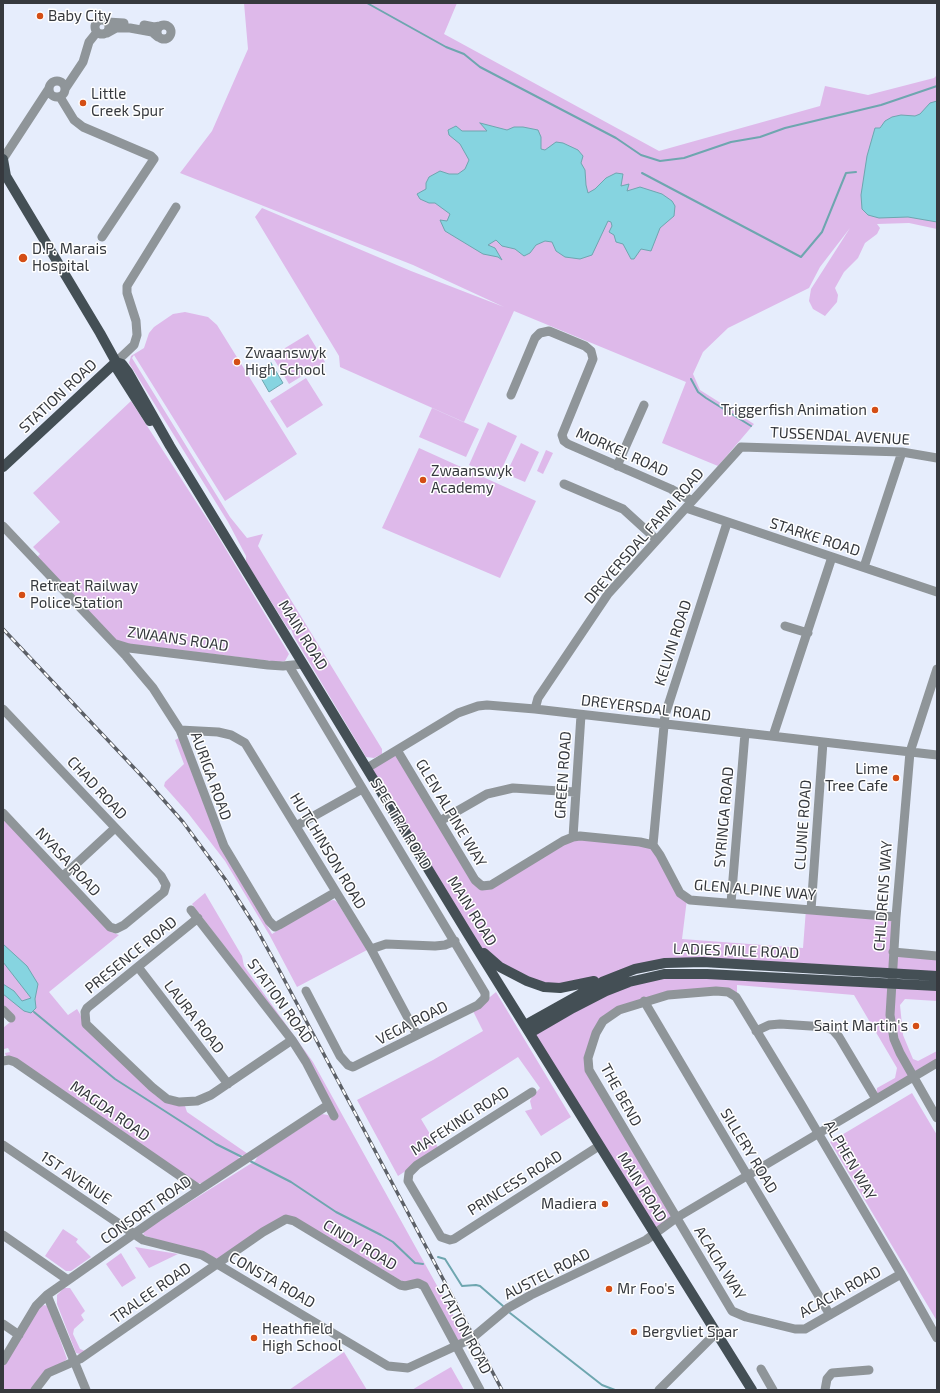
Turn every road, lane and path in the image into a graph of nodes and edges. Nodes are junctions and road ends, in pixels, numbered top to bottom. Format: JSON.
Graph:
{"nodes":[{"id":1,"x":107,"y":22,"type":"junction"},
{"id":2,"x":160,"y":26,"type":"junction"},
{"id":3,"x":97,"y":32,"type":"junction"},
{"id":4,"x":108,"y":33,"type":"junction"},
{"id":5,"x":158,"y":37,"type":"junction"},
{"id":6,"x":79,"y":67,"type":"junction"},
{"id":7,"x":60,"y":81,"type":"junction"},
{"id":8,"x":57,"y":93,"type":"junction"},
{"id":9,"x":3,"y":159,"type":"edge"},
{"id":10,"x":5,"y":175,"type":"edge"},
{"id":11,"x":176,"y":207,"type":"dead end"},
{"id":12,"x":102,"y":237,"type":"dead end"},
{"id":13,"x":116,"y":362,"type":"junction"},
{"id":14,"x":511,"y":395,"type":"dead end"},
{"id":15,"x":644,"y":405,"type":"dead end"},
{"id":16,"x":741,"y":447,"type":"joint"},
{"id":17,"x":902,"y":452,"type":"junction"},
{"id":18,"x":937,"y":458,"type":"edge"},
{"id":19,"x":617,"y":466,"type":"junction"},
{"id":20,"x":3,"y":467,"type":"edge"},
{"id":21,"x":564,"y":484,"type":"dead end"},
{"id":22,"x":692,"y":501,"type":"junction"},
{"id":23,"x":686,"y":508,"type":"junction"},
{"id":24,"x":727,"y":523,"type":"junction"},
{"id":25,"x":3,"y":526,"type":"edge"},
{"id":26,"x":657,"y":540,"type":"junction"},
{"id":27,"x":832,"y":558,"type":"junction"},
{"id":28,"x":864,"y":567,"type":"junction"},
{"id":29,"x":937,"y":592,"type":"edge"},
{"id":30,"x":785,"y":626,"type":"dead end"},
{"id":31,"x":808,"y":633,"type":"junction"},
{"id":32,"x":113,"y":642,"type":"junction"},
{"id":33,"x":303,"y":664,"type":"junction"},
{"id":34,"x":289,"y":666,"type":"junction"},
{"id":35,"x":937,"y":669,"type":"edge"},
{"id":36,"x":535,"y":708,"type":"junction"},
{"id":37,"x":3,"y":709,"type":"edge"},
{"id":38,"x":581,"y":715,"type":"junction"},
{"id":39,"x":663,"y":724,"type":"junction"},
{"id":40,"x":180,"y":730,"type":"junction"},
{"id":41,"x":745,"y":734,"type":"junction"},
{"id":42,"x":774,"y":736,"type":"junction"},
{"id":43,"x":823,"y":742,"type":"junction"},
{"id":44,"x":397,"y":750,"type":"junction"},
{"id":45,"x":910,"y":752,"type":"junction"},
{"id":46,"x":937,"y":755,"type":"edge"},
{"id":47,"x":367,"y":768,"type":"junction"},
{"id":48,"x":362,"y":789,"type":"junction"},
{"id":49,"x":575,"y":792,"type":"junction"},
{"id":50,"x":3,"y":813,"type":"edge"},
{"id":51,"x":440,"y":821,"type":"junction"},
{"id":52,"x":296,"y":826,"type":"junction"},
{"id":53,"x":115,"y":828,"type":"junction"},
{"id":54,"x":573,"y":837,"type":"junction"},
{"id":55,"x":653,"y":845,"type":"junction"},
{"id":56,"x":426,"y":865,"type":"junction"},
{"id":57,"x":414,"y":873,"type":"junction"},
{"id":58,"x":63,"y":876,"type":"junction"},
{"id":59,"x":336,"y":892,"type":"junction"},
{"id":60,"x":731,"y":903,"type":"junction"},
{"id":61,"x":192,"y":910,"type":"dead end"},
{"id":62,"x":811,"y":910,"type":"junction"},
{"id":63,"x":896,"y":916,"type":"junction"},
{"id":64,"x":198,"y":918,"type":"junction"},
{"id":65,"x":113,"y":928,"type":"joint"},
{"id":66,"x":469,"y":936,"type":"junction"},
{"id":67,"x":455,"y":940,"type":"junction"},
{"id":68,"x":371,"y":949,"type":"junction"},
{"id":69,"x":893,"y":952,"type":"junction"},
{"id":70,"x":937,"y":956,"type":"edge"},
{"id":71,"x":138,"y":967,"type":"junction"},
{"id":72,"x":625,"y":972,"type":"junction"},
{"id":73,"x":937,"y":976,"type":"edge"},
{"id":74,"x":891,"y":979,"type":"junction"},
{"id":75,"x":937,"y":986,"type":"edge"},
{"id":76,"x":306,"y":991,"type":"dead end"},
{"id":77,"x":736,"y":997,"type":"joint"},
{"id":78,"x":485,"y":998,"type":"joint"},
{"id":79,"x":644,"y":1001,"type":"junction"},
{"id":80,"x":3,"y":1010,"type":"edge"},
{"id":81,"x":11,"y":1018,"type":"dead end"},
{"id":82,"x":528,"y":1029,"type":"junction"},
{"id":83,"x":756,"y":1031,"type":"junction"},
{"id":84,"x":417,"y":1035,"type":"junction"},
{"id":85,"x":292,"y":1040,"type":"junction"},
{"id":86,"x":3,"y":1060,"type":"edge"},
{"id":87,"x":937,"y":1063,"type":"edge"},
{"id":88,"x":913,"y":1077,"type":"junction"},
{"id":89,"x":228,"y":1084,"type":"junction"},
{"id":90,"x":532,"y":1092,"type":"dead end"},
{"id":91,"x":876,"y":1099,"type":"junction"},
{"id":92,"x":328,"y":1105,"type":"junction"},
{"id":93,"x":334,"y":1116,"type":"dead end"},
{"id":94,"x":937,"y":1118,"type":"edge"},
{"id":95,"x":818,"y":1134,"type":"junction"},
{"id":96,"x":3,"y":1145,"type":"edge"},
{"id":97,"x":599,"y":1146,"type":"junction"},
{"id":98,"x":747,"y":1176,"type":"junction"},
{"id":99,"x":200,"y":1189,"type":"junction"},
{"id":100,"x":676,"y":1218,"type":"junction"},
{"id":101,"x":286,"y":1219,"type":"joint"},
{"id":102,"x":134,"y":1234,"type":"junction"},
{"id":103,"x":3,"y":1235,"type":"edge"},
{"id":104,"x":655,"y":1235,"type":"junction"},
{"id":105,"x":445,"y":1240,"type":"joint"},
{"id":106,"x":217,"y":1264,"type":"junction"},
{"id":107,"x":901,"y":1274,"type":"junction"},
{"id":108,"x":68,"y":1280,"type":"junction"},
{"id":109,"x":420,"y":1284,"type":"joint"},
{"id":110,"x":47,"y":1295,"type":"junction"},
{"id":111,"x":830,"y":1315,"type":"junction"},
{"id":112,"x":768,"y":1322,"type":"joint"},
{"id":113,"x":3,"y":1324,"type":"edge"},
{"id":114,"x":716,"y":1333,"type":"junction"},
{"id":115,"x":19,"y":1335,"type":"junction"},
{"id":116,"x":937,"y":1338,"type":"edge"},
{"id":117,"x":457,"y":1346,"type":"junction"},
{"id":118,"x":3,"y":1361,"type":"edge"},
{"id":119,"x":75,"y":1362,"type":"junction"},
{"id":120,"x":761,"y":1369,"type":"dead end"},
{"id":121,"x":869,"y":1370,"type":"dead end"},
{"id":122,"x":34,"y":1390,"type":"edge"},
{"id":123,"x":86,"y":1390,"type":"edge"},
{"id":124,"x":480,"y":1390,"type":"edge"},
{"id":125,"x":659,"y":1390,"type":"edge"},
{"id":126,"x":752,"y":1390,"type":"edge"},
{"id":127,"x":773,"y":1390,"type":"edge"},
{"id":128,"x":825,"y":1390,"type":"edge"}],
"edges":[{"from":1,"to":2,"type":"street"},
{"from":1,"to":3,"type":"street"},
{"from":1,"to":4,"type":"street"},
{"from":2,"to":5,"type":"street"},
{"from":2,"to":5,"type":"street"},
{"from":3,"to":4,"type":"street"},
{"from":3,"to":6,"type":"street"},
{"from":4,"to":5,"type":"street"},
{"from":6,"to":7,"type":"street"},
{"from":6,"to":8,"type":"street"},
{"from":7,"to":8,"type":"street"},
{"from":7,"to":8,"type":"street"},
{"from":8,"to":9,"type":"street"},
{"from":8,"to":12,"type":"street"},
{"from":9,"to":10,"type":"main road","name":"MAIN ROAD"},
{"from":10,"to":13,"type":"main road","name":"MAIN ROAD"},
{"from":11,"to":13,"type":"street"},
{"from":13,"to":20,"type":"main road","name":"STATION ROAD"},
{"from":13,"to":33,"type":"main road","name":"MAIN ROAD"},
{"from":14,"to":19,"type":"street","name":"MORKEL ROAD"},
{"from":15,"to":19,"type":"street"},
{"from":16,"to":17,"type":"street","name":"TUSSENDAL AVENUE"},
{"from":16,"to":22,"type":"street","name":"DREYERSDAL FARM ROAD"},
{"from":17,"to":18,"type":"street","name":"TUSSENDAL AVENUE"},
{"from":17,"to":28,"type":"street"},
{"from":19,"to":22,"type":"street","name":"MORKEL ROAD"},
{"from":21,"to":26,"type":"street"},
{"from":22,"to":23,"type":"street","name":"DREYERSDAL FARM ROAD"},
{"from":23,"to":24,"type":"street","name":"STARKE ROAD"},
{"from":23,"to":26,"type":"street","name":"DREYERSDAL FARM ROAD"},
{"from":24,"to":27,"type":"street","name":"STARKE ROAD"},
{"from":24,"to":39,"type":"street","name":"KELVIN ROAD"},
{"from":25,"to":32,"type":"street","name":"ZWAANS ROAD"},
{"from":26,"to":36,"type":"street","name":"DREYERSDAL FARM ROAD"},
{"from":27,"to":28,"type":"street","name":"STARKE ROAD"},
{"from":27,"to":31,"type":"street"},
{"from":28,"to":29,"type":"street","name":"STARKE ROAD"},
{"from":30,"to":31,"type":"street"},
{"from":31,"to":42,"type":"street"},
{"from":32,"to":34,"type":"street","name":"ZWAANS ROAD"},
{"from":32,"to":40,"type":"street","name":"AURIGA ROAD"},
{"from":33,"to":34,"type":"street","name":"ZWAANS ROAD"},
{"from":33,"to":47,"type":"main road","name":"MAIN ROAD"},
{"from":34,"to":48,"type":"street","name":"SPECTRA ROAD"},
{"from":35,"to":45,"type":"street","name":"CHILDRENS WAY"},
{"from":36,"to":38,"type":"street","name":"DREYERSDAL ROAD"},
{"from":36,"to":44,"type":"street","name":"DREYERSDAL ROAD"},
{"from":37,"to":53,"type":"street","name":"CHAD ROAD"},
{"from":38,"to":39,"type":"street","name":"DREYERSDAL ROAD"},
{"from":38,"to":49,"type":"street","name":"GREEN ROAD"},
{"from":39,"to":41,"type":"street","name":"DREYERSDAL ROAD"},
{"from":39,"to":55,"type":"street","name":"KELVIN ROAD"},
{"from":40,"to":52,"type":"street","name":"HUTCHINSON ROAD"},
{"from":40,"to":59,"type":"street","name":"AURIGA ROAD"},
{"from":41,"to":42,"type":"street","name":"DREYERSDAL ROAD"},
{"from":41,"to":60,"type":"street","name":"SYRINGA ROAD"},
{"from":42,"to":43,"type":"street","name":"DREYERSDAL ROAD"},
{"from":43,"to":45,"type":"street","name":"DREYERSDAL ROAD"},
{"from":43,"to":62,"type":"street","name":"CLUNIE ROAD"},
{"from":44,"to":47,"type":"street","name":"DREYERSDAL ROAD"},
{"from":44,"to":51,"type":"street","name":"GLEN ALPINE WAY"},
{"from":45,"to":46,"type":"street","name":"DREYERSDAL ROAD"},
{"from":45,"to":63,"type":"street","name":"CHILDRENS WAY"},
{"from":47,"to":56,"type":"main road","name":"MAIN ROAD"},
{"from":48,"to":52,"type":"street"},
{"from":48,"to":57,"type":"street","name":"SPECTRA ROAD"},
{"from":49,"to":51,"type":"street"},
{"from":49,"to":54,"type":"street","name":"GREEN ROAD"},
{"from":50,"to":58,"type":"street","name":"NYASA ROAD"},
{"from":51,"to":54,"type":"street","name":"GLEN ALPINE WAY"},
{"from":52,"to":59,"type":"street","name":"HUTCHINSON ROAD"},
{"from":53,"to":58,"type":"street"},
{"from":53,"to":65,"type":"street","name":"CHAD ROAD"},
{"from":54,"to":55,"type":"street"},
{"from":55,"to":60,"type":"street","name":"GLEN ALPINE WAY"},
{"from":56,"to":57,"type":"street"},
{"from":56,"to":66,"type":"main road","name":"MAIN ROAD"},
{"from":57,"to":67,"type":"street","name":"SPECTRA ROAD"},
{"from":58,"to":65,"type":"street","name":"NYASA ROAD"},
{"from":59,"to":68,"type":"street","name":"HUTCHINSON ROAD"},
{"from":60,"to":62,"type":"street","name":"GLEN ALPINE WAY"},
{"from":61,"to":64,"type":"street","name":"STATION ROAD"},
{"from":62,"to":63,"type":"street","name":"GLEN ALPINE WAY"},
{"from":63,"to":69,"type":"street","name":"CHILDRENS WAY"},
{"from":64,"to":71,"type":"street","name":"PRESENCE ROAD"},
{"from":64,"to":85,"type":"street","name":"STATION ROAD"},
{"from":66,"to":72,"type":"main road"},
{"from":66,"to":82,"type":"main road","name":"MAIN ROAD"},
{"from":67,"to":68,"type":"street"},
{"from":67,"to":78,"type":"street","name":"SPECTRA ROAD"},
{"from":68,"to":84,"type":"street","name":"HUTCHINSON ROAD"},
{"from":69,"to":70,"type":"street"},
{"from":69,"to":74,"type":"street","name":"CHILDRENS WAY"},
{"from":71,"to":89,"type":"street","name":"LAURA ROAD"},
{"from":71,"to":89,"type":"street","name":"PRESENCE ROAD"},
{"from":72,"to":74,"type":"main road","name":"LADIES MILE ROAD"},
{"from":72,"to":82,"type":"main road","name":"LADIES MILE ROAD"},
{"from":73,"to":74,"type":"main road","name":"LADIES MILE ROAD"},
{"from":74,"to":75,"type":"main road","name":"LADIES MILE ROAD"},
{"from":74,"to":82,"type":"main road","name":"LADIES MILE ROAD"},
{"from":74,"to":88,"type":"street","name":"CHILDRENS WAY"},
{"from":76,"to":84,"type":"street","name":"VEGA ROAD"},
{"from":77,"to":79,"type":"street","name":"THE BEND"},
{"from":77,"to":83,"type":"street","name":"ALPHEN WAY"},
{"from":78,"to":84,"type":"street","name":"VEGA ROAD"},
{"from":79,"to":98,"type":"street","name":"SILLERY ROAD"},
{"from":79,"to":100,"type":"street","name":"THE BEND"},
{"from":80,"to":81,"type":"street"},
{"from":82,"to":97,"type":"main road","name":"MAIN ROAD"},
{"from":83,"to":91,"type":"street"},
{"from":83,"to":95,"type":"street","name":"ALPHEN WAY"},
{"from":85,"to":89,"type":"street","name":"PRESENCE ROAD"},
{"from":85,"to":92,"type":"street","name":"STATION ROAD"},
{"from":86,"to":99,"type":"street","name":"MAGDA ROAD"},
{"from":87,"to":88,"type":"street","name":"AUSTEL ROAD"},
{"from":88,"to":91,"type":"street","name":"AUSTEL ROAD"},
{"from":88,"to":94,"type":"street","name":"CHILDRENS WAY"},
{"from":90,"to":105,"type":"street","name":"MAFEKING ROAD"},
{"from":91,"to":95,"type":"street","name":"AUSTEL ROAD"},
{"from":92,"to":93,"type":"street","name":"STATION ROAD"},
{"from":92,"to":99,"type":"street","name":"CONSORT ROAD"},
{"from":95,"to":98,"type":"street","name":"AUSTEL ROAD"},
{"from":95,"to":107,"type":"street","name":"ALPHEN WAY"},
{"from":96,"to":102,"type":"street","name":"1ST AVENUE"},
{"from":97,"to":104,"type":"main road","name":"MAIN ROAD"},
{"from":97,"to":105,"type":"street","name":"PRINCESS ROAD"},
{"from":98,"to":100,"type":"street","name":"AUSTEL ROAD"},
{"from":98,"to":111,"type":"street","name":"SILLERY ROAD"},
{"from":99,"to":102,"type":"street","name":"CONSORT ROAD"},
{"from":100,"to":104,"type":"street","name":"AUSTEL ROAD"},
{"from":100,"to":112,"type":"street","name":"ACACIA WAY"},
{"from":101,"to":106,"type":"street","name":"TRALEE ROAD"},
{"from":101,"to":109,"type":"street","name":"CINDY ROAD"},
{"from":102,"to":106,"type":"street","name":"CONSTA ROAD"},
{"from":102,"to":108,"type":"street","name":"CONSORT ROAD"},
{"from":103,"to":108,"type":"street"},
{"from":104,"to":114,"type":"main road","name":"MAIN ROAD"},
{"from":104,"to":117,"type":"street","name":"AUSTEL ROAD"},
{"from":106,"to":117,"type":"street","name":"CONSTA ROAD"},
{"from":106,"to":119,"type":"street","name":"TRALEE ROAD"},
{"from":107,"to":111,"type":"street","name":"ACACIA ROAD"},
{"from":107,"to":116,"type":"street","name":"ALPHEN WAY"},
{"from":108,"to":110,"type":"street","name":"CONSORT ROAD"},
{"from":109,"to":117,"type":"street","name":"STATION ROAD"},
{"from":110,"to":115,"type":"street","name":"CONSORT ROAD"},
{"from":110,"to":119,"type":"street"},
{"from":111,"to":112,"type":"street","name":"ACACIA ROAD"},
{"from":113,"to":115,"type":"street"},
{"from":114,"to":125,"type":"street"},
{"from":114,"to":126,"type":"main road","name":"MAIN ROAD"},
{"from":115,"to":118,"type":"street","name":"CONSORT ROAD"},
{"from":117,"to":124,"type":"street","name":"STATION ROAD"},
{"from":119,"to":122,"type":"street","name":"TRALEE ROAD"},
{"from":119,"to":123,"type":"street"},
{"from":120,"to":127,"type":"street"},
{"from":121,"to":128,"type":"street"}]}
